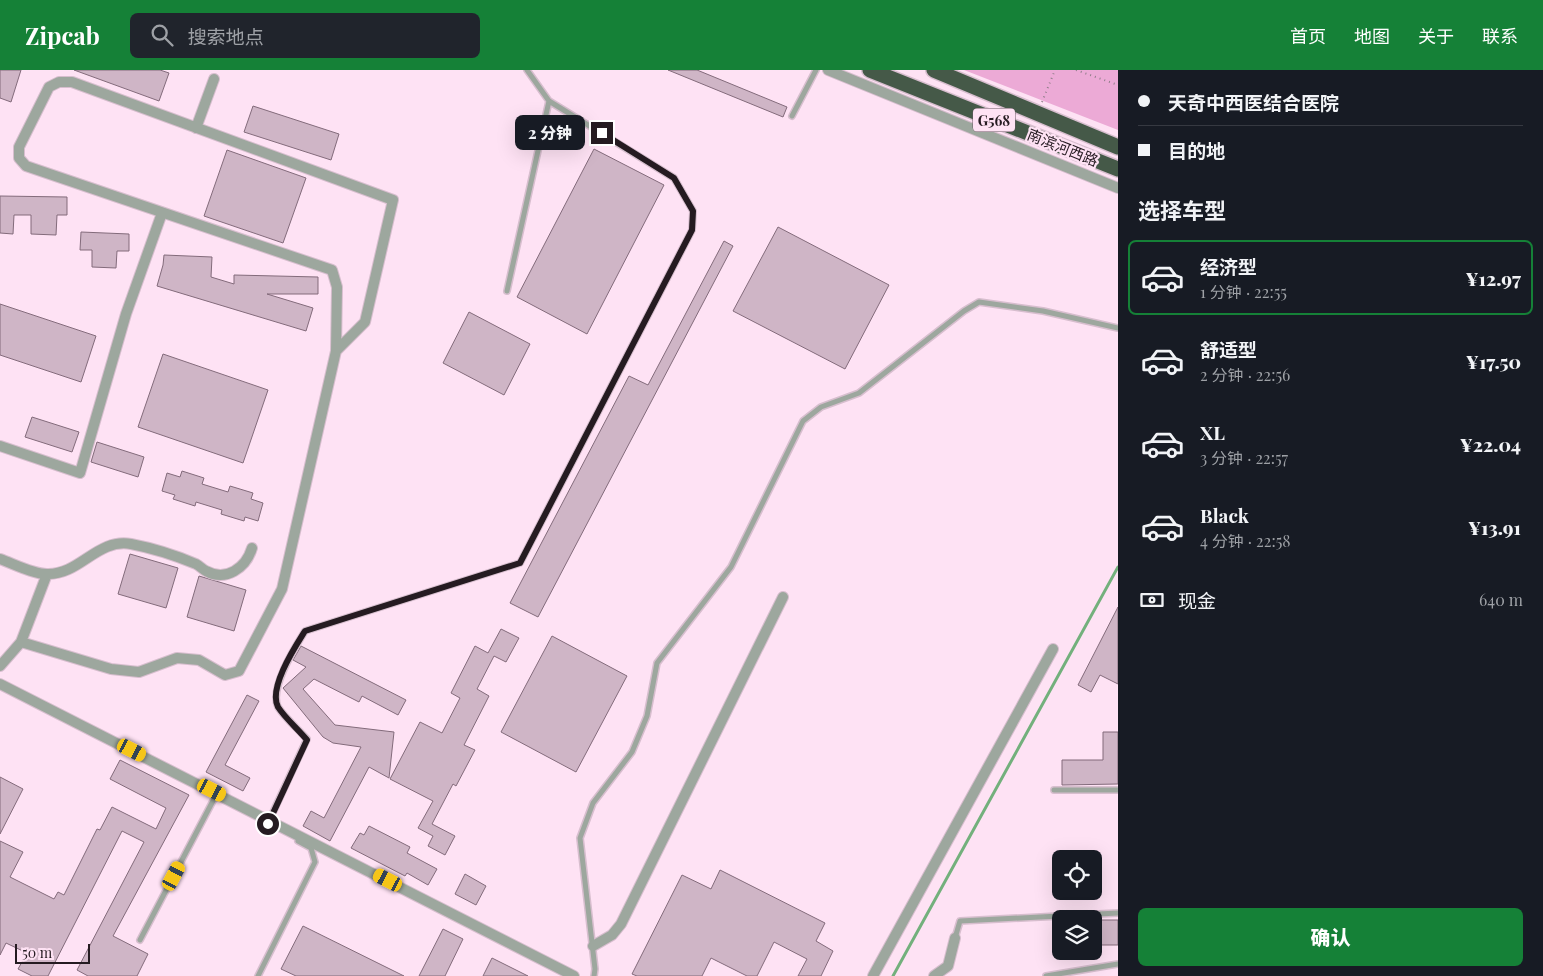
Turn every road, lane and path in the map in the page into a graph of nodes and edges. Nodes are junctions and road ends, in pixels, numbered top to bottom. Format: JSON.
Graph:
{"nodes":[{"id":1,"x":527,"y":70,"type":"edge"},
{"id":2,"x":816,"y":70,"type":"edge"},
{"id":3,"x":828,"y":70,"type":"edge"},
{"id":4,"x":870,"y":70,"type":"edge"},
{"id":5,"x":934,"y":70,"type":"edge"},
{"id":6,"x":1055,"y":70,"type":"edge"},
{"id":7,"x":1076,"y":70,"type":"edge"},
{"id":8,"x":214,"y":79,"type":"dead end"},
{"id":9,"x":1118,"y":85,"type":"edge"},
{"id":10,"x":549,"y":101,"type":"junction"},
{"id":11,"x":1037,"y":113,"type":"junction"},
{"id":12,"x":792,"y":116,"type":"dead end"},
{"id":13,"x":196,"y":128,"type":"junction"},
{"id":14,"x":1118,"y":147,"type":"edge"},
{"id":15,"x":1118,"y":169,"type":"edge"},
{"id":16,"x":1118,"y":188,"type":"edge"},
{"id":17,"x":162,"y":213,"type":"junction"},
{"id":18,"x":507,"y":291,"type":"dead end"},
{"id":19,"x":1118,"y":328,"type":"edge"},
{"id":20,"x":336,"y":351,"type":"junction"},
{"id":21,"x":0,"y":446,"type":"edge"},
{"id":22,"x":252,"y":548,"type":"dead end"},
{"id":23,"x":0,"y":559,"type":"edge"},
{"id":24,"x":46,"y":574,"type":"junction"},
{"id":25,"x":783,"y":597,"type":"dead end"},
{"id":26,"x":21,"y":642,"type":"junction"},
{"id":27,"x":1053,"y":649,"type":"dead end"},
{"id":28,"x":0,"y":666,"type":"edge"},
{"id":29,"x":0,"y":684,"type":"edge"},
{"id":30,"x":1054,"y":790,"type":"dead end"},
{"id":31,"x":1118,"y":790,"type":"edge"},
{"id":32,"x":269,"y":822,"type":"junction"},
{"id":33,"x":1118,"y":913,"type":"edge"},
{"id":34,"x":955,"y":938,"type":"joint"},
{"id":35,"x":140,"y":940,"type":"dead end"},
{"id":36,"x":593,"y":946,"type":"junction"},
{"id":37,"x":1118,"y":964,"type":"edge"},
{"id":38,"x":1073,"y":974,"type":"edge"},
{"id":39,"x":258,"y":976,"type":"edge"},
{"id":40,"x":574,"y":976,"type":"edge"},
{"id":41,"x":594,"y":976,"type":"edge"},
{"id":42,"x":873,"y":976,"type":"edge"},
{"id":43,"x":934,"y":976,"type":"edge"},
{"id":44,"x":1046,"y":976,"type":"edge"}],
"edges":[{"from":1,"to":10,"type":"lane"},
{"from":2,"to":12,"type":"lane"},
{"from":3,"to":16,"type":"street","name":"南滨河西路"},
{"from":4,"to":15,"type":"highway","name":"南滨河西路","number":"G568"},
{"from":5,"to":11,"type":"highway","name":"南滨河西路","number":"G568"},
{"from":6,"to":11,"type":"path"},
{"from":7,"to":9,"type":"path"},
{"from":8,"to":13,"type":"street"},
{"from":10,"to":18,"type":"lane"},
{"from":10,"to":32,"type":"lane"},
{"from":11,"to":14,"type":"highway","name":"南滨河西路","number":"G568"},
{"from":13,"to":17,"type":"street"},
{"from":13,"to":20,"type":"street"},
{"from":17,"to":20,"type":"street"},
{"from":17,"to":21,"type":"street"},
{"from":19,"to":36,"type":"lane"},
{"from":20,"to":26,"type":"street"},
{"from":22,"to":24,"type":"street"},
{"from":23,"to":24,"type":"street"},
{"from":24,"to":26,"type":"street"},
{"from":25,"to":36,"type":"street"},
{"from":26,"to":28,"type":"street"},
{"from":27,"to":42,"type":"street"},
{"from":29,"to":32,"type":"street"},
{"from":30,"to":31,"type":"lane"},
{"from":32,"to":35,"type":"lane"},
{"from":32,"to":39,"type":"lane"},
{"from":32,"to":40,"type":"street"},
{"from":33,"to":34,"type":"lane"},
{"from":34,"to":43,"type":"street"},
{"from":36,"to":41,"type":"lane"},
{"from":37,"to":38,"type":"lane"},
{"from":38,"to":44,"type":"lane"}]}
